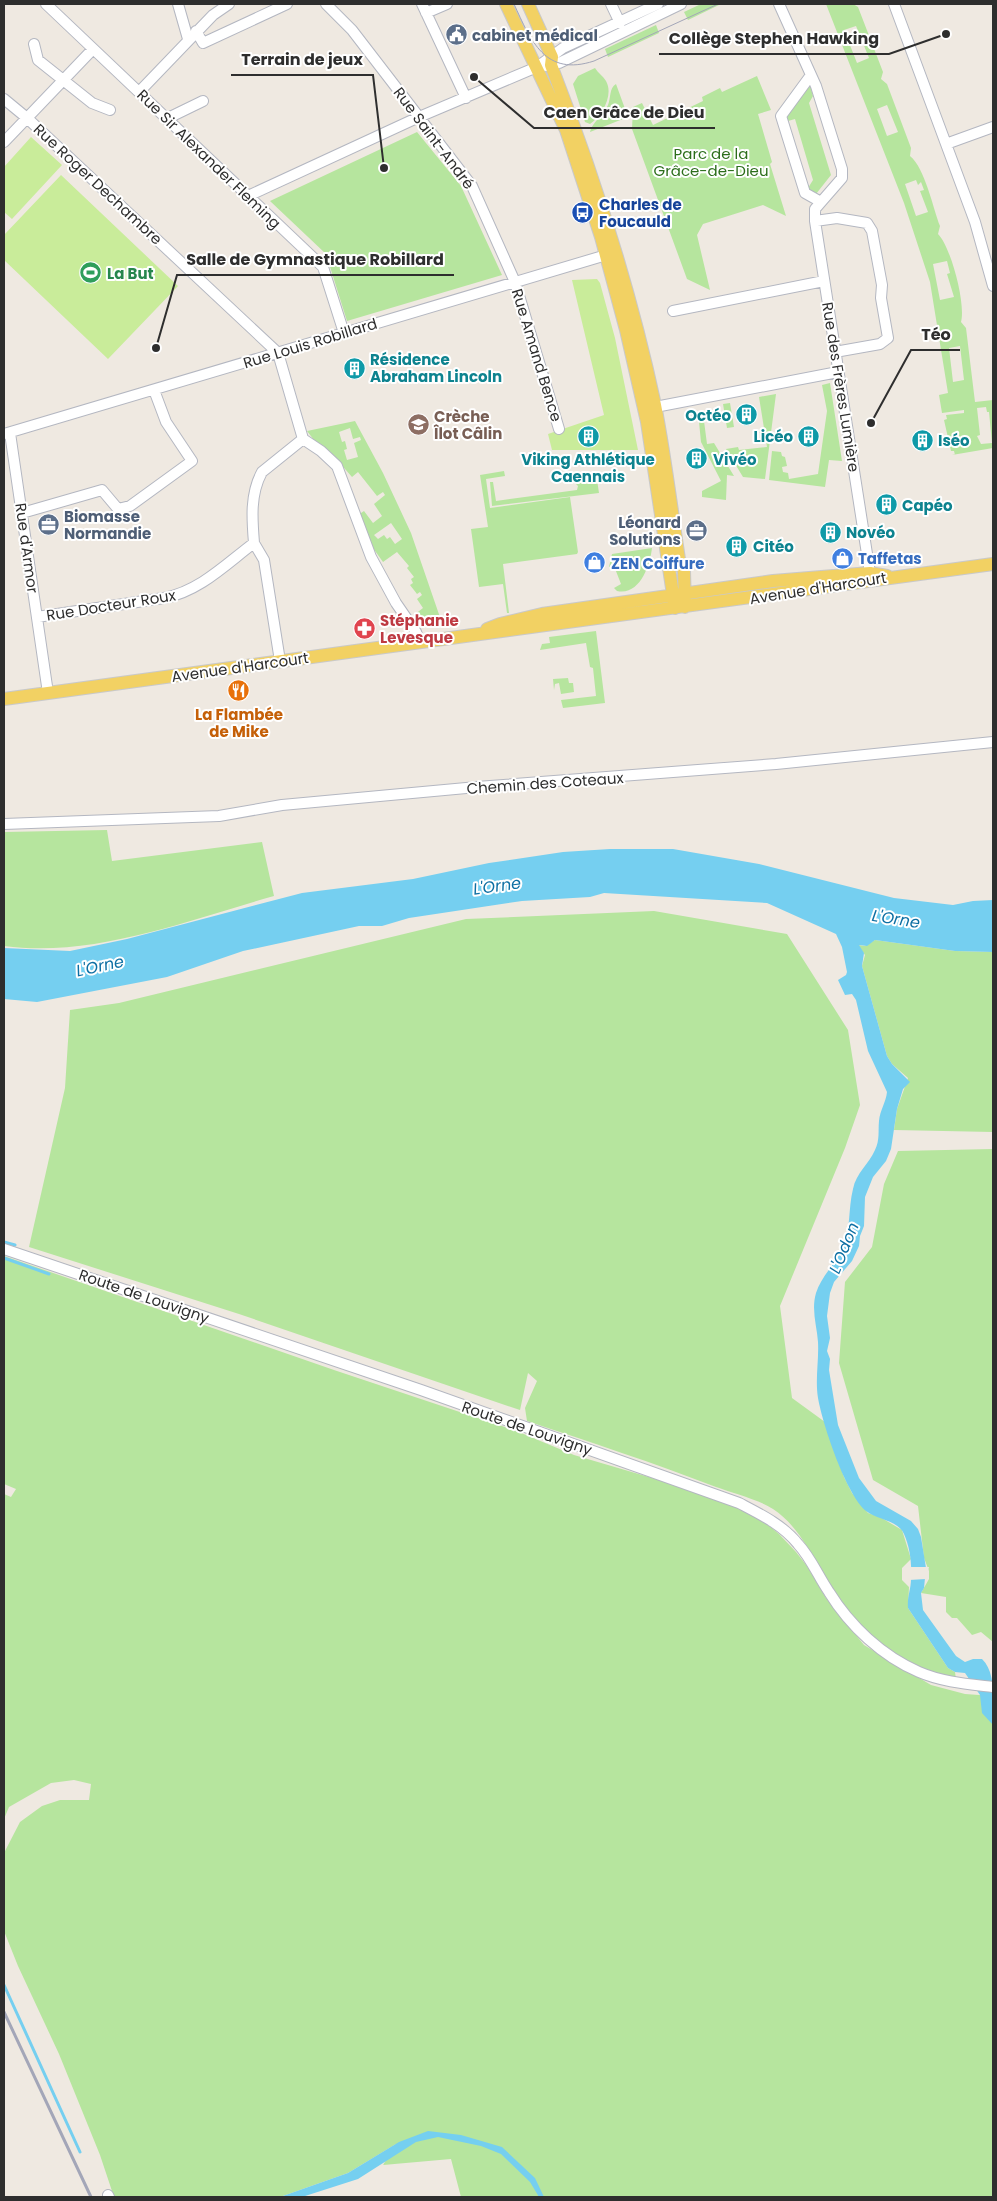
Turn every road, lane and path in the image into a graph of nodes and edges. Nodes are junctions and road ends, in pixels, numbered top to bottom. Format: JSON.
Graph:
{"nodes":[{"id":1,"x":46,"y":4,"type":"edge"},
{"id":2,"x":178,"y":4,"type":"edge"},
{"id":3,"x":287,"y":4,"type":"edge"},
{"id":4,"x":326,"y":4,"type":"edge"},
{"id":5,"x":447,"y":4,"type":"edge"},
{"id":6,"x":506,"y":4,"type":"edge"},
{"id":7,"x":528,"y":4,"type":"edge"},
{"id":8,"x":611,"y":4,"type":"edge"},
{"id":9,"x":658,"y":4,"type":"edge"},
{"id":10,"x":682,"y":4,"type":"edge"},
{"id":11,"x":779,"y":4,"type":"edge"},
{"id":12,"x":894,"y":4,"type":"edge"},
{"id":13,"x":224,"y":5,"type":"edge"},
{"id":14,"x":665,"y":7,"type":"edge"},
{"id":15,"x":424,"y":8,"type":"edge"},
{"id":16,"x":620,"y":23,"type":"junction"},
{"id":17,"x":192,"y":35,"type":"junction"},
{"id":18,"x":34,"y":44,"type":"dead end"},
{"id":19,"x":93,"y":49,"type":"junction"},
{"id":20,"x":552,"y":61,"type":"junction"},
{"id":21,"x":537,"y":67,"type":"junction"},
{"id":22,"x":811,"y":75,"type":"junction"},
{"id":23,"x":63,"y":81,"type":"junction"},
{"id":24,"x":139,"y":92,"type":"junction"},
{"id":25,"x":466,"y":98,"type":"junction"},
{"id":26,"x":4,"y":99,"type":"edge"},
{"id":27,"x":203,"y":101,"type":"dead end"},
{"id":28,"x":110,"y":110,"type":"dead end"},
{"id":29,"x":419,"y":117,"type":"junction"},
{"id":30,"x":27,"y":118,"type":"junction"},
{"id":31,"x":166,"y":118,"type":"junction"},
{"id":32,"x":993,"y":127,"type":"edge"},
{"id":33,"x":4,"y":142,"type":"edge"},
{"id":34,"x":946,"y":144,"type":"junction"},
{"id":35,"x":248,"y":196,"type":"junction"},
{"id":36,"x":822,"y":202,"type":"junction"},
{"id":37,"x":815,"y":221,"type":"junction"},
{"id":38,"x":611,"y":253,"type":"junction"},
{"id":39,"x":824,"y":281,"type":"junction"},
{"id":40,"x":515,"y":282,"type":"junction"},
{"id":41,"x":993,"y":286,"type":"edge"},
{"id":42,"x":673,"y":311,"type":"dead end"},
{"id":43,"x":344,"y":333,"type":"junction"},
{"id":44,"x":278,"y":352,"type":"junction"},
{"id":45,"x":835,"y":352,"type":"junction"},
{"id":46,"x":838,"y":372,"type":"junction"},
{"id":47,"x":154,"y":390,"type":"junction"},
{"id":48,"x":649,"y":408,"type":"junction"},
{"id":49,"x":559,"y":429,"type":"dead end"},
{"id":50,"x":7,"y":433,"type":"edge"},
{"id":51,"x":303,"y":438,"type":"junction"},
{"id":52,"x":22,"y":513,"type":"junction"},
{"id":53,"x":254,"y":543,"type":"junction"},
{"id":54,"x":993,"y":564,"type":"edge"},
{"id":55,"x":870,"y":573,"type":"junction"},
{"id":56,"x":894,"y":577,"type":"junction"},
{"id":57,"x":679,"y":601,"type":"junction"},
{"id":58,"x":37,"y":617,"type":"junction"},
{"id":59,"x":420,"y":642,"type":"junction"},
{"id":60,"x":280,"y":661,"type":"junction"},
{"id":61,"x":48,"y":693,"type":"junction"},
{"id":62,"x":4,"y":699,"type":"edge"},
{"id":63,"x":993,"y":742,"type":"edge"},
{"id":64,"x":4,"y":824,"type":"edge"},
{"id":65,"x":4,"y":1249,"type":"edge"},
{"id":66,"x":993,"y":1688,"type":"edge"}],
"edges":[{"from":1,"to":19,"type":"street","name":"Rue Sir Alexander Fleming"},
{"from":2,"to":17,"type":"street"},
{"from":3,"to":17,"type":"street"},
{"from":4,"to":29,"type":"street","name":"Rue Saint-André"},
{"from":5,"to":15,"type":"street"},
{"from":6,"to":21,"type":"main road"},
{"from":7,"to":20,"type":"main road"},
{"from":8,"to":16,"type":"street"},
{"from":9,"to":16,"type":"street"},
{"from":10,"to":14,"type":"street"},
{"from":11,"to":22,"type":"street","name":"Rue des Frères Lumière"},
{"from":12,"to":34,"type":"street"},
{"from":13,"to":17,"type":"street"},
{"from":14,"to":20,"type":"street"},
{"from":15,"to":25,"type":"street"},
{"from":16,"to":20,"type":"street"},
{"from":17,"to":24,"type":"street"},
{"from":18,"to":23,"type":"street"},
{"from":19,"to":23,"type":"street"},
{"from":19,"to":24,"type":"street","name":"Rue Sir Alexander Fleming"},
{"from":20,"to":21,"type":"street"},
{"from":20,"to":38,"type":"main road"},
{"from":21,"to":25,"type":"street"},
{"from":21,"to":38,"type":"main road"},
{"from":22,"to":36,"type":"street","name":"Rue des Frères Lumière"},
{"from":22,"to":36,"type":"street"},
{"from":23,"to":28,"type":"street"},
{"from":23,"to":30,"type":"street"},
{"from":24,"to":31,"type":"street","name":"Rue Sir Alexander Fleming"},
{"from":25,"to":29,"type":"street"},
{"from":26,"to":30,"type":"street","name":"Rue Roger Dechambre"},
{"from":27,"to":31,"type":"street"},
{"from":29,"to":35,"type":"street"},
{"from":29,"to":40,"type":"street","name":"Rue Saint-André"},
{"from":30,"to":33,"type":"street"},
{"from":30,"to":44,"type":"street","name":"Rue Roger Dechambre"},
{"from":31,"to":35,"type":"street","name":"Rue Sir Alexander Fleming"},
{"from":32,"to":34,"type":"street"},
{"from":34,"to":41,"type":"street"},
{"from":35,"to":43,"type":"street","name":"Rue Sir Alexander Fleming"},
{"from":36,"to":37,"type":"street","name":"Rue des Frères Lumière"},
{"from":37,"to":39,"type":"street","name":"Rue des Frères Lumière"},
{"from":37,"to":45,"type":"street"},
{"from":38,"to":40,"type":"street","name":"Rue Louis Robillard"},
{"from":38,"to":48,"type":"main road"},
{"from":39,"to":42,"type":"street"},
{"from":39,"to":45,"type":"street","name":"Rue des Frères Lumière"},
{"from":40,"to":43,"type":"street","name":"Rue Louis Robillard"},
{"from":40,"to":49,"type":"street","name":"Rue Amand Bence"},
{"from":43,"to":44,"type":"street","name":"Rue Louis Robillard"},
{"from":44,"to":47,"type":"street","name":"Rue Louis Robillard"},
{"from":44,"to":51,"type":"street"},
{"from":45,"to":46,"type":"street","name":"Rue des Frères Lumière"},
{"from":46,"to":48,"type":"street"},
{"from":46,"to":55,"type":"street","name":"Rue des Frères Lumière"},
{"from":47,"to":50,"type":"street","name":"Rue Louis Robillard"},
{"from":47,"to":52,"type":"street"},
{"from":48,"to":57,"type":"main road"},
{"from":50,"to":52,"type":"street","name":"Rue d'Armor"},
{"from":51,"to":53,"type":"street"},
{"from":51,"to":59,"type":"street"},
{"from":52,"to":58,"type":"street","name":"Rue d'Armor"},
{"from":53,"to":58,"type":"street","name":"Rue Docteur Roux"},
{"from":53,"to":60,"type":"street"},
{"from":54,"to":56,"type":"main road"},
{"from":55,"to":56,"type":"main road","name":"Avenue d'Harcourt"},
{"from":55,"to":57,"type":"main road","name":"Avenue d'Harcourt"},
{"from":56,"to":57,"type":"main road","name":"Avenue d'Harcourt"},
{"from":57,"to":59,"type":"main road","name":"Avenue d'Harcourt"},
{"from":58,"to":61,"type":"street","name":"Rue d'Armor"},
{"from":59,"to":60,"type":"main road","name":"Avenue d'Harcourt"},
{"from":60,"to":61,"type":"main road","name":"Avenue d'Harcourt"},
{"from":61,"to":62,"type":"main road","name":"Avenue d'Harcourt"},
{"from":63,"to":64,"type":"street","name":"Chemin des Coteaux"},
{"from":65,"to":66,"type":"street","name":"Route de Louvigny"}]}
